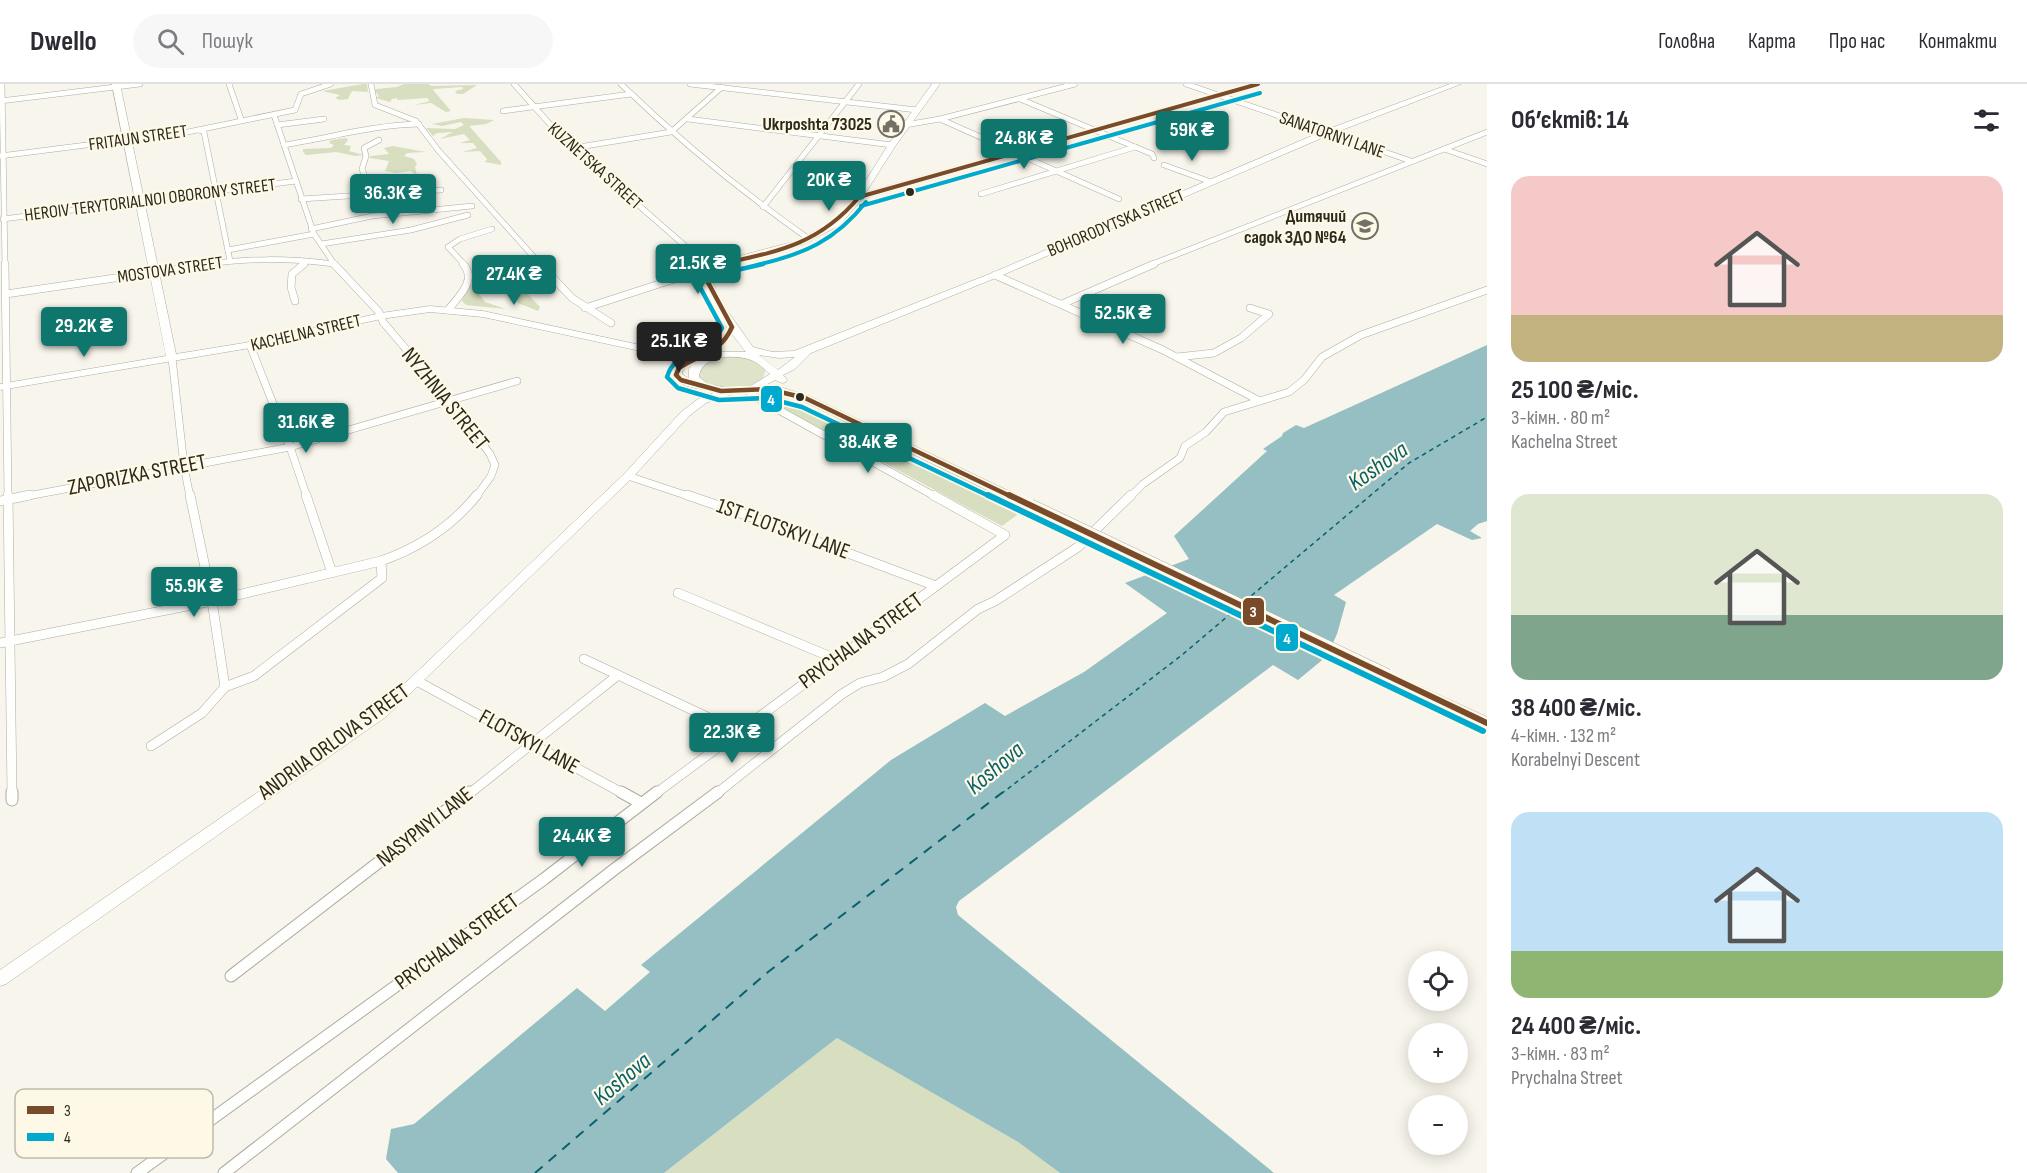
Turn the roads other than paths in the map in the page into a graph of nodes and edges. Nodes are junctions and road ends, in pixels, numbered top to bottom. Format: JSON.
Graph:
{"nodes":[{"id":1,"x":2,"y":84,"type":"edge"},
{"id":2,"x":140,"y":84,"type":"edge"},
{"id":3,"x":228,"y":84,"type":"edge"},
{"id":4,"x":331,"y":84,"type":"edge"},
{"id":5,"x":371,"y":84,"type":"edge"},
{"id":6,"x":514,"y":84,"type":"edge"},
{"id":7,"x":621,"y":84,"type":"edge"},
{"id":8,"x":690,"y":84,"type":"edge"},
{"id":9,"x":859,"y":84,"type":"edge"},
{"id":10,"x":936,"y":84,"type":"edge"},
{"id":11,"x":1075,"y":84,"type":"edge"},
{"id":12,"x":1186,"y":84,"type":"edge"},
{"id":13,"x":1258,"y":84,"type":"edge"},
{"id":14,"x":1457,"y":84,"type":"edge"},
{"id":15,"x":117,"y":85,"type":"edge"},
{"id":16,"x":723,"y":86,"type":"edge"},
{"id":17,"x":631,"y":94,"type":"junction"},
{"id":18,"x":1216,"y":96,"type":"junction"},
{"id":19,"x":1019,"y":99,"type":"junction"},
{"id":20,"x":1,"y":101,"type":"edge"},
{"id":21,"x":845,"y":102,"type":"junction"},
{"id":22,"x":533,"y":108,"type":"junction"},
{"id":23,"x":917,"y":110,"type":"junction"},
{"id":24,"x":503,"y":111,"type":"dead end"},
{"id":25,"x":274,"y":115,"type":"junction"},
{"id":26,"x":324,"y":119,"type":"dead end"},
{"id":27,"x":688,"y":119,"type":"junction"},
{"id":28,"x":940,"y":119,"type":"junction"},
{"id":29,"x":241,"y":120,"type":"junction"},
{"id":30,"x":418,"y":124,"type":"junction"},
{"id":31,"x":277,"y":125,"type":"junction"},
{"id":32,"x":905,"y":125,"type":"junction"},
{"id":33,"x":198,"y":130,"type":"junction"},
{"id":34,"x":1095,"y":130,"type":"junction"},
{"id":35,"x":671,"y":132,"type":"junction"},
{"id":36,"x":1487,"y":132,"type":"edge"},
{"id":37,"x":1326,"y":133,"type":"junction"},
{"id":38,"x":818,"y":134,"type":"junction"},
{"id":39,"x":127,"y":140,"type":"junction"},
{"id":40,"x":379,"y":140,"type":"dead end"},
{"id":41,"x":284,"y":145,"type":"junction"},
{"id":42,"x":892,"y":145,"type":"junction"},
{"id":43,"x":1135,"y":147,"type":"junction"},
{"id":44,"x":573,"y":148,"type":"junction"},
{"id":45,"x":1444,"y":149,"type":"junction"},
{"id":46,"x":1015,"y":153,"type":"junction"},
{"id":47,"x":2,"y":156,"type":"edge"},
{"id":48,"x":1154,"y":158,"type":"dead end"},
{"id":49,"x":1411,"y":161,"type":"junction"},
{"id":50,"x":1487,"y":164,"type":"edge"},
{"id":51,"x":1164,"y":165,"type":"dead end"},
{"id":52,"x":1059,"y":172,"type":"junction"},
{"id":53,"x":296,"y":181,"type":"junction"},
{"id":54,"x":1211,"y":182,"type":"junction"},
{"id":55,"x":441,"y":190,"type":"dead end"},
{"id":56,"x":216,"y":191,"type":"junction"},
{"id":57,"x":368,"y":193,"type":"junction"},
{"id":58,"x":981,"y":194,"type":"dead end"},
{"id":59,"x":859,"y":197,"type":"junction"},
{"id":60,"x":301,"y":199,"type":"junction"},
{"id":61,"x":1119,"y":199,"type":"dead end"},
{"id":62,"x":139,"y":200,"type":"junction"},
{"id":63,"x":472,"y":206,"type":"dead end"},
{"id":64,"x":763,"y":207,"type":"junction"},
{"id":65,"x":468,"y":215,"type":"dead end"},
{"id":66,"x":3,"y":219,"type":"junction"},
{"id":67,"x":492,"y":230,"type":"dead end"},
{"id":68,"x":313,"y":232,"type":"junction"},
{"id":69,"x":808,"y":239,"type":"junction"},
{"id":70,"x":321,"y":244,"type":"junction"},
{"id":71,"x":228,"y":250,"type":"junction"},
{"id":72,"x":2,"y":259,"type":"edge"},
{"id":73,"x":230,"y":261,"type":"junction"},
{"id":74,"x":306,"y":262,"type":"junction"},
{"id":75,"x":334,"y":264,"type":"junction"},
{"id":76,"x":709,"y":267,"type":"junction"},
{"id":77,"x":154,"y":273,"type":"junction"},
{"id":78,"x":690,"y":274,"type":"dead end"},
{"id":79,"x":995,"y":275,"type":"junction"},
{"id":80,"x":1487,"y":290,"type":"edge"},
{"id":81,"x":6,"y":294,"type":"junction"},
{"id":82,"x":295,"y":301,"type":"dead end"},
{"id":83,"x":1062,"y":304,"type":"junction"},
{"id":84,"x":585,"y":308,"type":"junction"},
{"id":85,"x":1250,"y":308,"type":"dead end"},
{"id":86,"x":448,"y":310,"type":"junction"},
{"id":87,"x":381,"y":316,"type":"junction"},
{"id":88,"x":611,"y":323,"type":"dead end"},
{"id":89,"x":732,"y":327,"type":"junction"},
{"id":90,"x":610,"y":342,"type":"junction"},
{"id":91,"x":250,"y":345,"type":"junction"},
{"id":92,"x":3,"y":346,"type":"edge"},
{"id":93,"x":750,"y":349,"type":"junction"},
{"id":94,"x":809,"y":350,"type":"junction"},
{"id":95,"x":710,"y":354,"type":"junction"},
{"id":96,"x":790,"y":355,"type":"junction"},
{"id":97,"x":1177,"y":357,"type":"junction"},
{"id":98,"x":172,"y":358,"type":"junction"},
{"id":99,"x":757,"y":358,"type":"junction"},
{"id":100,"x":790,"y":367,"type":"junction"},
{"id":101,"x":772,"y":372,"type":"junction"},
{"id":102,"x":692,"y":379,"type":"junction"},
{"id":103,"x":517,"y":381,"type":"dead end"},
{"id":104,"x":788,"y":385,"type":"junction"},
{"id":105,"x":2,"y":386,"type":"edge"},
{"id":106,"x":747,"y":390,"type":"junction"},
{"id":107,"x":731,"y":391,"type":"junction"},
{"id":108,"x":805,"y":398,"type":"junction"},
{"id":109,"x":1258,"y":400,"type":"junction"},
{"id":110,"x":450,"y":401,"type":"junction"},
{"id":111,"x":685,"y":414,"type":"junction"},
{"id":112,"x":290,"y":447,"type":"junction"},
{"id":113,"x":184,"y":466,"type":"junction"},
{"id":114,"x":628,"y":476,"type":"junction"},
{"id":115,"x":4,"y":500,"type":"edge"},
{"id":116,"x":381,"y":561,"type":"junction"},
{"id":117,"x":332,"y":573,"type":"junction"},
{"id":118,"x":936,"y":586,"type":"junction"},
{"id":119,"x":678,"y":593,"type":"dead end"},
{"id":120,"x":212,"y":601,"type":"junction"},
{"id":121,"x":10,"y":641,"type":"junction"},
{"id":122,"x":0,"y":643,"type":"edge"},
{"id":123,"x":584,"y":659,"type":"dead end"},
{"id":124,"x":836,"y":659,"type":"junction"},
{"id":125,"x":618,"y":675,"type":"junction"},
{"id":126,"x":417,"y":681,"type":"junction"},
{"id":127,"x":225,"y":687,"type":"junction"},
{"id":128,"x":1487,"y":723,"type":"edge"},
{"id":129,"x":737,"y":731,"type":"junction"},
{"id":130,"x":533,"y":744,"type":"junction"},
{"id":131,"x":151,"y":746,"type":"dead end"},
{"id":132,"x":12,"y":800,"type":"dead end"},
{"id":133,"x":641,"y":803,"type":"junction"},
{"id":134,"x":231,"y":976,"type":"dead end"},
{"id":135,"x":0,"y":979,"type":"edge"},
{"id":136,"x":213,"y":1118,"type":"edge"},
{"id":137,"x":158,"y":1158,"type":"edge"},
{"id":138,"x":137,"y":1173,"type":"edge"},
{"id":139,"x":224,"y":1173,"type":"edge"}],
"edges":[{"from":1,"to":20,"type":"street"},
{"from":2,"to":15,"type":"street"},
{"from":3,"to":29,"type":"street"},
{"from":4,"to":25,"type":"street","name":"FRITAUN STREET"},
{"from":5,"to":30,"type":"street"},
{"from":6,"to":22,"type":"street","name":"KUZNETSKA STREET"},
{"from":7,"to":17,"type":"street"},
{"from":8,"to":16,"type":"street"},
{"from":9,"to":21,"type":"street"},
{"from":10,"to":23,"type":"street"},
{"from":11,"to":19,"type":"street"},
{"from":12,"to":18,"type":"street","name":"SANATORNYI LANE"},
{"from":13,"to":18,"type":"street"},
{"from":14,"to":37,"type":"street","name":"BOHORODYTSKA STREET"},
{"from":15,"to":20,"type":"street"},
{"from":15,"to":39,"type":"street"},
{"from":16,"to":21,"type":"street"},
{"from":16,"to":27,"type":"street"},
{"from":17,"to":22,"type":"street"},
{"from":17,"to":35,"type":"street"},
{"from":18,"to":34,"type":"street"},
{"from":18,"to":37,"type":"street","name":"SANATORNYI LANE"},
{"from":19,"to":28,"type":"street"},
{"from":19,"to":34,"type":"street"},
{"from":20,"to":47,"type":"street"},
{"from":21,"to":23,"type":"street"},
{"from":21,"to":38,"type":"street"},
{"from":22,"to":24,"type":"street"},
{"from":22,"to":44,"type":"street","name":"KUZNETSKA STREET"},
{"from":23,"to":32,"type":"street"},
{"from":25,"to":29,"type":"street","name":"FRITAUN STREET"},
{"from":25,"to":31,"type":"street","name":"NYZHNIA STREET"},
{"from":26,"to":31,"type":"street"},
{"from":27,"to":35,"type":"street"},
{"from":27,"to":38,"type":"street"},
{"from":28,"to":32,"type":"street"},
{"from":28,"to":46,"type":"street"},
{"from":29,"to":33,"type":"street","name":"FRITAUN STREET"},
{"from":30,"to":41,"type":"street"},
{"from":30,"to":84,"type":"street"},
{"from":31,"to":41,"type":"street","name":"NYZHNIA STREET"},
{"from":32,"to":42,"type":"street"},
{"from":33,"to":39,"type":"street","name":"FRITAUN STREET"},
{"from":33,"to":56,"type":"street"},
{"from":34,"to":43,"type":"street"},
{"from":34,"to":46,"type":"street"},
{"from":35,"to":44,"type":"street"},
{"from":35,"to":64,"type":"street"},
{"from":36,"to":45,"type":"street"},
{"from":37,"to":49,"type":"street","name":"SANATORNYI LANE"},
{"from":37,"to":54,"type":"street","name":"BOHORODYTSKA STREET"},
{"from":38,"to":42,"type":"street"},
{"from":38,"to":64,"type":"street"},
{"from":39,"to":47,"type":"street","name":"FRITAUN STREET"},
{"from":39,"to":62,"type":"street"},
{"from":40,"to":57,"type":"street"},
{"from":41,"to":53,"type":"street","name":"NYZHNIA STREET"},
{"from":42,"to":59,"type":"street"},
{"from":43,"to":48,"type":"street"},
{"from":43,"to":52,"type":"street"},
{"from":44,"to":76,"type":"street","name":"KUZNETSKA STREET"},
{"from":45,"to":49,"type":"street"},
{"from":45,"to":50,"type":"street"},
{"from":46,"to":52,"type":"street"},
{"from":46,"to":59,"type":"street"},
{"from":47,"to":66,"type":"street"},
{"from":49,"to":83,"type":"street"},
{"from":51,"to":54,"type":"street"},
{"from":52,"to":58,"type":"street"},
{"from":52,"to":61,"type":"street"},
{"from":53,"to":56,"type":"street","name":"HEROIV TERYTORIALNOI OBORONY STREET"},
{"from":53,"to":60,"type":"street","name":"NYZHNIA STREET"},
{"from":54,"to":79,"type":"street","name":"BOHORODYTSKA STREET"},
{"from":55,"to":57,"type":"street"},
{"from":56,"to":62,"type":"street","name":"HEROIV TERYTORIALNOI OBORONY STREET"},
{"from":56,"to":71,"type":"street"},
{"from":57,"to":60,"type":"street"},
{"from":59,"to":69,"type":"street"},
{"from":60,"to":68,"type":"street","name":"NYZHNIA STREET"},
{"from":62,"to":66,"type":"street","name":"HEROIV TERYTORIALNOI OBORONY STREET"},
{"from":62,"to":77,"type":"street"},
{"from":63,"to":68,"type":"street"},
{"from":64,"to":69,"type":"street"},
{"from":65,"to":70,"type":"street"},
{"from":66,"to":72,"type":"street"},
{"from":67,"to":86,"type":"street"},
{"from":68,"to":70,"type":"street","name":"NYZHNIA STREET"},
{"from":68,"to":71,"type":"street"},
{"from":69,"to":76,"type":"street"},
{"from":70,"to":75,"type":"street","name":"NYZHNIA STREET"},
{"from":71,"to":73,"type":"street"},
{"from":72,"to":81,"type":"street"},
{"from":73,"to":74,"type":"street","name":"MOSTOVA STREET"},
{"from":73,"to":77,"type":"street","name":"MOSTOVA STREET"},
{"from":74,"to":75,"type":"street","name":"MOSTOVA STREET"},
{"from":74,"to":82,"type":"street"},
{"from":75,"to":87,"type":"street","name":"NYZHNIA STREET"},
{"from":76,"to":89,"type":"street"},
{"from":77,"to":81,"type":"street","name":"MOSTOVA STREET"},
{"from":77,"to":98,"type":"street"},
{"from":78,"to":84,"type":"street"},
{"from":79,"to":83,"type":"street"},
{"from":79,"to":94,"type":"street","name":"BOHORODYTSKA STREET"},
{"from":80,"to":109,"type":"street"},
{"from":81,"to":92,"type":"street"},
{"from":83,"to":97,"type":"street"},
{"from":84,"to":88,"type":"street"},
{"from":85,"to":97,"type":"street"},
{"from":86,"to":87,"type":"street","name":"KACHELNA STREET"},
{"from":86,"to":90,"type":"street","name":"KACHELNA STREET"},
{"from":87,"to":91,"type":"street","name":"KACHELNA STREET"},
{"from":87,"to":110,"type":"street","name":"NYZHNIA STREET"},
{"from":89,"to":93,"type":"street"},
{"from":89,"to":95,"type":"street"},
{"from":90,"to":95,"type":"street","name":"KACHELNA STREET"},
{"from":90,"to":102,"type":"street","name":"KACHELNA STREET"},
{"from":91,"to":98,"type":"street","name":"KACHELNA STREET"},
{"from":91,"to":112,"type":"street"},
{"from":92,"to":105,"type":"street"},
{"from":93,"to":96,"type":"street","name":"BOHORODYTSKA STREET"},
{"from":93,"to":99,"type":"street"},
{"from":94,"to":96,"type":"street","name":"BOHORODYTSKA STREET"},
{"from":94,"to":100,"type":"street","name":"BOHORODYTSKA STREET"},
{"from":95,"to":99,"type":"street","name":"BOHORODYTSKA STREET"},
{"from":95,"to":102,"type":"street"},
{"from":95,"to":102,"type":"street"},
{"from":96,"to":99,"type":"street","name":"BOHORODYTSKA STREET"},
{"from":97,"to":109,"type":"street"},
{"from":98,"to":105,"type":"street","name":"KACHELNA STREET"},
{"from":98,"to":113,"type":"street"},
{"from":99,"to":101,"type":"street"},
{"from":100,"to":101,"type":"street","name":"BOHORODYTSKA STREET"},
{"from":100,"to":104,"type":"street"},
{"from":101,"to":104,"type":"street"},
{"from":101,"to":106,"type":"street","name":"BOHORODYTSKA STREET"},
{"from":102,"to":107,"type":"street","name":"KACHELNA STREET"},
{"from":102,"to":111,"type":"street"},
{"from":103,"to":110,"type":"street","name":"ZAPORIZKA STREET"},
{"from":104,"to":108,"type":"street"},
{"from":105,"to":115,"type":"street"},
{"from":106,"to":107,"type":"street"},
{"from":106,"to":108,"type":"street"},
{"from":106,"to":118,"type":"street","name":"PRYCHALNA STREET"},
{"from":107,"to":111,"type":"street","name":"ANDRIIA ORLOVA STREET"},
{"from":108,"to":128,"type":"street","bridge":true},
{"from":109,"to":139,"type":"street"},
{"from":110,"to":112,"type":"street","name":"ZAPORIZKA STREET"},
{"from":110,"to":116,"type":"street","name":"NYZHNIA STREET"},
{"from":111,"to":114,"type":"street","name":"ANDRIIA ORLOVA STREET"},
{"from":112,"to":113,"type":"street","name":"ZAPORIZKA STREET"},
{"from":112,"to":117,"type":"street"},
{"from":113,"to":115,"type":"street","name":"ZAPORIZKA STREET"},
{"from":113,"to":120,"type":"street"},
{"from":114,"to":118,"type":"street","name":"1ST FLOTSKYI LANE"},
{"from":114,"to":126,"type":"street","name":"ANDRIIA ORLOVA STREET"},
{"from":115,"to":121,"type":"street"},
{"from":116,"to":117,"type":"street"},
{"from":116,"to":127,"type":"street"},
{"from":117,"to":120,"type":"street"},
{"from":118,"to":124,"type":"street","name":"PRYCHALNA STREET"},
{"from":119,"to":124,"type":"street"},
{"from":120,"to":121,"type":"street"},
{"from":120,"to":127,"type":"street"},
{"from":121,"to":122,"type":"street"},
{"from":121,"to":132,"type":"street"},
{"from":123,"to":125,"type":"street"},
{"from":124,"to":129,"type":"street","name":"PRYCHALNA STREET"},
{"from":125,"to":129,"type":"street"},
{"from":125,"to":130,"type":"street","name":"NASYPNYI LANE"},
{"from":126,"to":130,"type":"street","name":"FLOTSKYI LANE"},
{"from":126,"to":135,"type":"street","name":"ANDRIIA ORLOVA STREET"},
{"from":127,"to":131,"type":"street"},
{"from":129,"to":133,"type":"street","name":"PRYCHALNA STREET"},
{"from":130,"to":133,"type":"street","name":"FLOTSKYI LANE"},
{"from":130,"to":134,"type":"street","name":"NASYPNYI LANE"},
{"from":133,"to":136,"type":"street","name":"PRYCHALNA STREET"},
{"from":137,"to":138,"type":"street","name":"PRYCHALNA STREET"}]}
